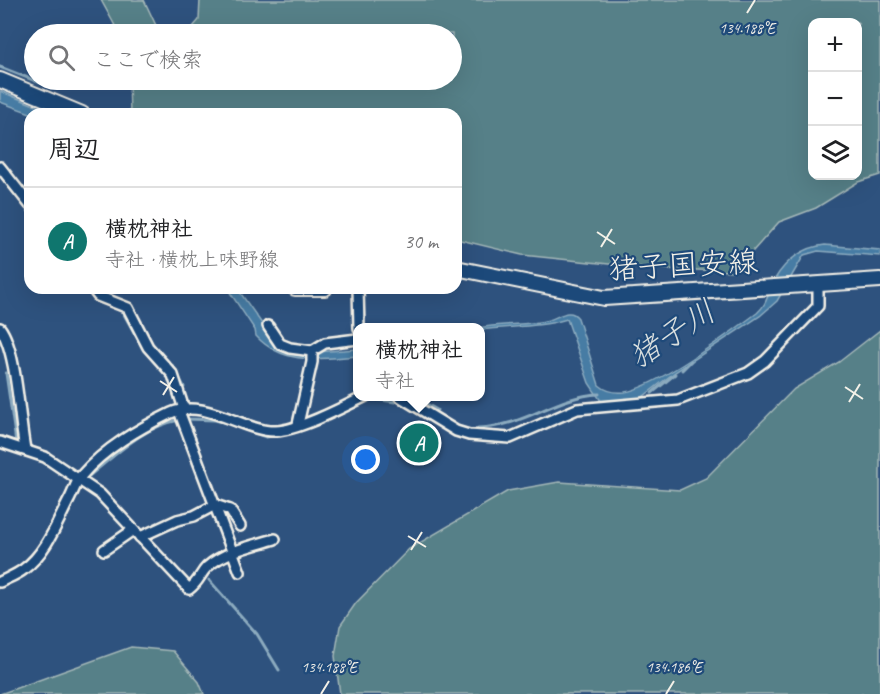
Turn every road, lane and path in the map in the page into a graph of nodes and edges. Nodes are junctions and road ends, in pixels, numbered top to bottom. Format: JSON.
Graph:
{"nodes":[{"id":1,"x":0,"y":80,"type":"edge"},
{"id":2,"x":24,"y":90,"type":"edge"},
{"id":3,"x":24,"y":90,"type":"edge"},
{"id":4,"x":68,"y":108,"type":"edge"},
{"id":5,"x":0,"y":167,"type":"edge"},
{"id":6,"x":24,"y":197,"type":"edge"},
{"id":7,"x":462,"y":269,"type":"edge"},
{"id":8,"x":880,"y":280,"type":"edge"},
{"id":9,"x":818,"y":286,"type":"junction"},
{"id":10,"x":96,"y":294,"type":"edge"},
{"id":11,"x":358,"y":294,"type":"edge"},
{"id":12,"x":360,"y":323,"type":"edge"},
{"id":13,"x":268,"y":327,"type":"dead end"},
{"id":14,"x":0,"y":328,"type":"edge"},
{"id":15,"x":353,"y":340,"type":"edge"},
{"id":16,"x":312,"y":351,"type":"junction"},
{"id":17,"x":356,"y":401,"type":"edge"},
{"id":18,"x":407,"y":401,"type":"edge"},
{"id":19,"x":181,"y":410,"type":"junction"},
{"id":20,"x":298,"y":424,"type":"junction"},
{"id":21,"x":0,"y":442,"type":"edge"},
{"id":22,"x":25,"y":449,"type":"junction"},
{"id":23,"x":79,"y":478,"type":"junction"},
{"id":24,"x":215,"y":505,"type":"junction"},
{"id":25,"x":240,"y":526,"type":"dead end"},
{"id":26,"x":136,"y":534,"type":"junction"},
{"id":27,"x":274,"y":539,"type":"dead end"},
{"id":28,"x":104,"y":550,"type":"dead end"},
{"id":29,"x":231,"y":553,"type":"junction"},
{"id":30,"x":240,"y":572,"type":"dead end"},
{"id":31,"x":0,"y":582,"type":"edge"}],
"edges":[{"from":1,"to":3,"type":"main road"},
{"from":2,"to":4,"type":"main road"},
{"from":5,"to":6,"type":"street"},
{"from":7,"to":9,"type":"main road","name":"猪子国安線"},
{"from":8,"to":9,"type":"main road","name":"猪子国安線"},
{"from":9,"to":18,"type":"street"},
{"from":10,"to":19,"type":"street"},
{"from":11,"to":12,"type":"street"},
{"from":13,"to":16,"type":"street"},
{"from":14,"to":22,"type":"street"},
{"from":15,"to":16,"type":"street"},
{"from":16,"to":20,"type":"street"},
{"from":17,"to":20,"type":"street"},
{"from":19,"to":20,"type":"street"},
{"from":19,"to":23,"type":"street"},
{"from":19,"to":24,"type":"street"},
{"from":21,"to":22,"type":"street"},
{"from":22,"to":23,"type":"street"},
{"from":23,"to":26,"type":"street"},
{"from":23,"to":31,"type":"street"},
{"from":24,"to":25,"type":"street"},
{"from":24,"to":26,"type":"street"},
{"from":24,"to":29,"type":"street"},
{"from":26,"to":28,"type":"street"},
{"from":26,"to":29,"type":"street"},
{"from":27,"to":29,"type":"street"},
{"from":29,"to":30,"type":"street"}]}
